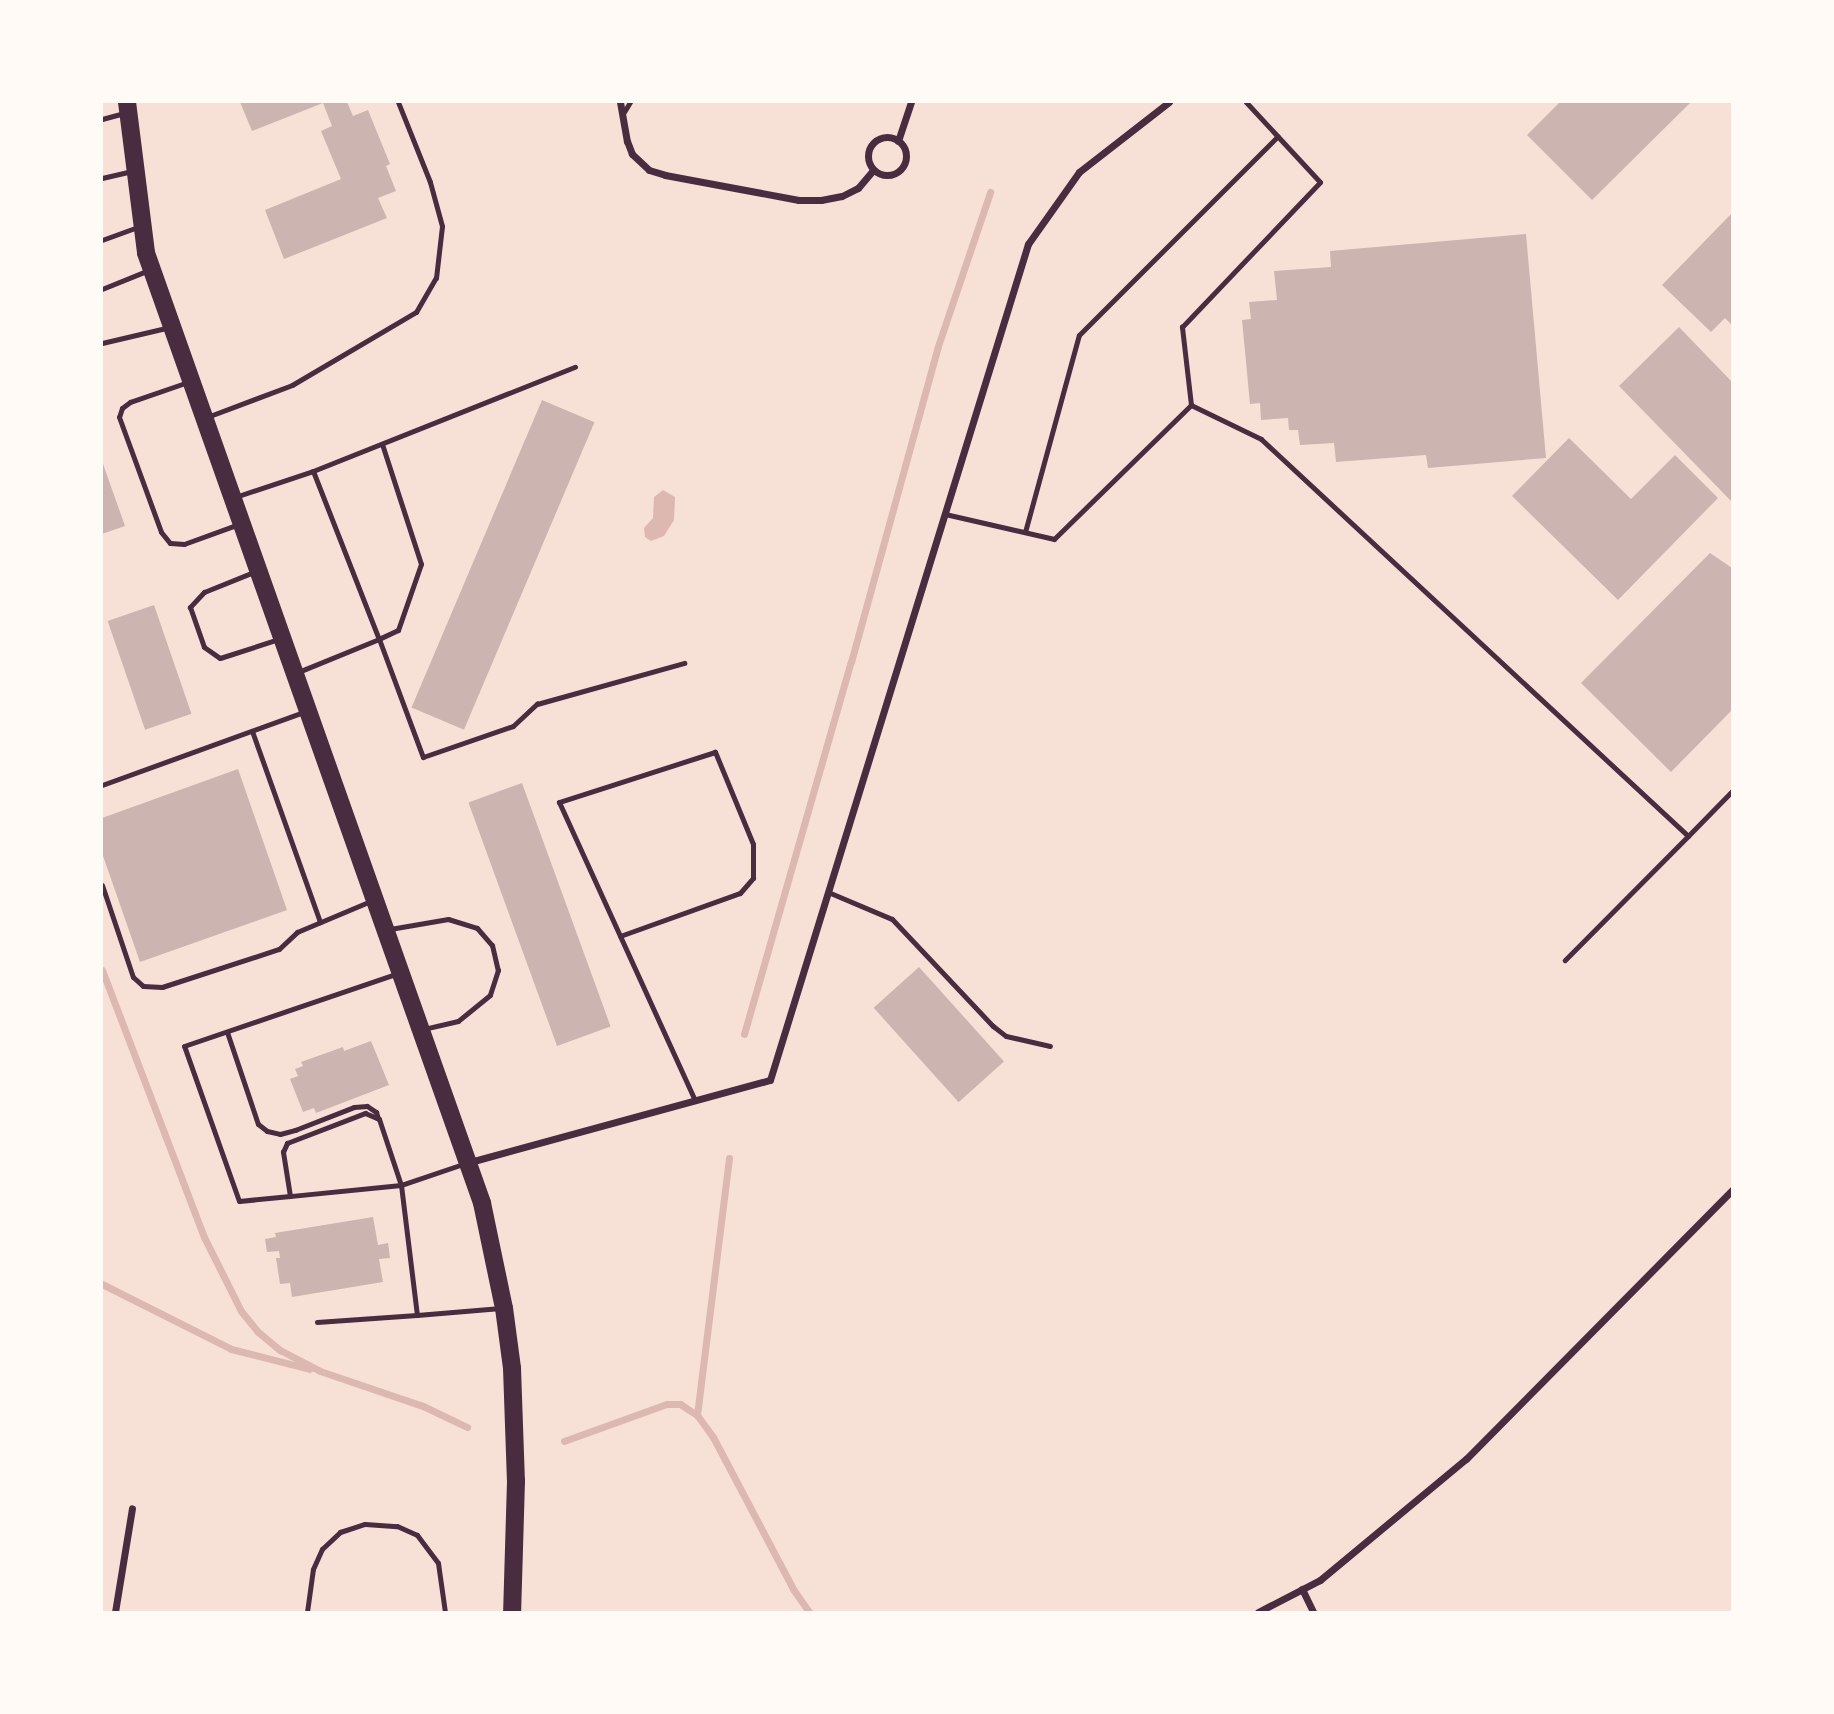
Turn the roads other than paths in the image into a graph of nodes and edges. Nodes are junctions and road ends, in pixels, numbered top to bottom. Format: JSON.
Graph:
{"nodes":[{"id":1,"x":398,"y":102,"type":"edge"},
{"id":2,"x":620,"y":102,"type":"edge"},
{"id":3,"x":630,"y":102,"type":"edge"},
{"id":4,"x":911,"y":102,"type":"edge"},
{"id":5,"x":1169,"y":102,"type":"edge"},
{"id":6,"x":1246,"y":102,"type":"edge"},
{"id":7,"x":127,"y":107,"type":"edge"},
{"id":8,"x":624,"y":112,"type":"junction"},
{"id":9,"x":102,"y":119,"type":"edge"},
{"id":10,"x":1278,"y":136,"type":"junction"},
{"id":11,"x":898,"y":141,"type":"junction"},
{"id":12,"x":873,"y":170,"type":"junction"},
{"id":13,"x":135,"y":171,"type":"junction"},
{"id":14,"x":102,"y":178,"type":"edge"},
{"id":15,"x":142,"y":226,"type":"junction"},
{"id":16,"x":102,"y":240,"type":"edge"},
{"id":17,"x":152,"y":269,"type":"junction"},
{"id":18,"x":102,"y":289,"type":"edge"},
{"id":19,"x":172,"y":327,"type":"junction"},
{"id":20,"x":102,"y":343,"type":"edge"},
{"id":21,"x":575,"y":367,"type":"dead end"},
{"id":22,"x":191,"y":381,"type":"junction"},
{"id":23,"x":1191,"y":405,"type":"junction"},
{"id":24,"x":204,"y":418,"type":"junction"},
{"id":25,"x":382,"y":444,"type":"junction"},
{"id":26,"x":313,"y":471,"type":"junction"},
{"id":27,"x":233,"y":498,"type":"junction"},
{"id":28,"x":945,"y":514,"type":"junction"},
{"id":29,"x":242,"y":523,"type":"junction"},
{"id":30,"x":1025,"y":532,"type":"junction"},
{"id":31,"x":258,"y":569,"type":"junction"},
{"id":32,"x":283,"y":638,"type":"junction"},
{"id":33,"x":379,"y":639,"type":"junction"},
{"id":34,"x":684,"y":663,"type":"dead end"},
{"id":35,"x":295,"y":673,"type":"junction"},
{"id":36,"x":309,"y":710,"type":"junction"},
{"id":37,"x":251,"y":731,"type":"junction"},
{"id":38,"x":102,"y":785,"type":"edge"},
{"id":39,"x":1732,"y":791,"type":"edge"},
{"id":40,"x":1688,"y":836,"type":"junction"},
{"id":41,"x":102,"y":885,"type":"edge"},
{"id":42,"x":828,"y":892,"type":"junction"},
{"id":43,"x":376,"y":898,"type":"junction"},
{"id":44,"x":320,"y":922,"type":"junction"},
{"id":45,"x":387,"y":929,"type":"junction"},
{"id":46,"x":620,"y":936,"type":"junction"},
{"id":47,"x":1565,"y":960,"type":"dead end"},
{"id":48,"x":402,"y":972,"type":"junction"},
{"id":49,"x":422,"y":1029,"type":"junction"},
{"id":50,"x":227,"y":1032,"type":"junction"},
{"id":51,"x":1050,"y":1046,"type":"dead end"},
{"id":52,"x":695,"y":1100,"type":"junction"},
{"id":53,"x":379,"y":1119,"type":"junction"},
{"id":54,"x":470,"y":1162,"type":"junction"},
{"id":55,"x":401,"y":1185,"type":"junction"},
{"id":56,"x":1732,"y":1190,"type":"edge"},
{"id":57,"x":290,"y":1196,"type":"junction"},
{"id":58,"x":504,"y":1308,"type":"junction"},
{"id":59,"x":417,"y":1315,"type":"junction"},
{"id":60,"x":317,"y":1322,"type":"dead end"},
{"id":61,"x":132,"y":1508,"type":"dead end"},
{"id":62,"x":1302,"y":1589,"type":"junction"},
{"id":63,"x":115,"y":1612,"type":"edge"},
{"id":64,"x":307,"y":1612,"type":"edge"},
{"id":65,"x":445,"y":1612,"type":"edge"},
{"id":66,"x":512,"y":1612,"type":"edge"},
{"id":67,"x":1258,"y":1612,"type":"edge"},
{"id":68,"x":1313,"y":1612,"type":"edge"}],
"edges":[{"from":1,"to":24,"type":"lane"},
{"from":2,"to":8,"type":"street"},
{"from":3,"to":8,"type":"lane"},
{"from":4,"to":11,"type":"street"},
{"from":5,"to":28,"type":"street"},
{"from":6,"to":10,"type":"lane"},
{"from":7,"to":9,"type":"lane"},
{"from":7,"to":13,"type":"main road"},
{"from":8,"to":12,"type":"street"},
{"from":10,"to":23,"type":"lane"},
{"from":10,"to":30,"type":"lane"},
{"from":11,"to":12,"type":"street"},
{"from":11,"to":12,"type":"street"},
{"from":13,"to":14,"type":"lane"},
{"from":13,"to":15,"type":"main road"},
{"from":15,"to":16,"type":"lane"},
{"from":15,"to":17,"type":"main road"},
{"from":17,"to":18,"type":"lane"},
{"from":17,"to":19,"type":"main road"},
{"from":19,"to":20,"type":"lane"},
{"from":19,"to":22,"type":"main road"},
{"from":21,"to":25,"type":"lane"},
{"from":22,"to":24,"type":"main road"},
{"from":22,"to":29,"type":"lane"},
{"from":23,"to":30,"type":"lane"},
{"from":23,"to":40,"type":"lane"},
{"from":24,"to":27,"type":"main road"},
{"from":25,"to":26,"type":"lane"},
{"from":25,"to":33,"type":"lane"},
{"from":26,"to":27,"type":"lane"},
{"from":26,"to":33,"type":"lane"},
{"from":27,"to":29,"type":"main road"},
{"from":28,"to":30,"type":"lane"},
{"from":28,"to":42,"type":"street"},
{"from":29,"to":31,"type":"main road"},
{"from":31,"to":32,"type":"main road"},
{"from":31,"to":32,"type":"lane"},
{"from":32,"to":35,"type":"main road"},
{"from":33,"to":34,"type":"lane"},
{"from":33,"to":35,"type":"lane"},
{"from":35,"to":36,"type":"main road"},
{"from":36,"to":37,"type":"lane"},
{"from":36,"to":43,"type":"main road"},
{"from":37,"to":38,"type":"lane"},
{"from":37,"to":44,"type":"lane"},
{"from":39,"to":40,"type":"lane"},
{"from":40,"to":47,"type":"lane"},
{"from":41,"to":44,"type":"lane"},
{"from":42,"to":51,"type":"lane"},
{"from":42,"to":52,"type":"street"},
{"from":43,"to":44,"type":"lane"},
{"from":43,"to":45,"type":"main road"},
{"from":45,"to":48,"type":"main road"},
{"from":45,"to":49,"type":"lane"},
{"from":46,"to":46,"type":"lane"},
{"from":46,"to":52,"type":"lane"},
{"from":48,"to":49,"type":"main road"},
{"from":48,"to":50,"type":"lane"},
{"from":49,"to":54,"type":"main road"},
{"from":50,"to":53,"type":"lane"},
{"from":50,"to":57,"type":"lane"},
{"from":52,"to":54,"type":"street"},
{"from":53,"to":55,"type":"lane"},
{"from":53,"to":57,"type":"lane"},
{"from":54,"to":55,"type":"lane"},
{"from":54,"to":58,"type":"main road"},
{"from":55,"to":57,"type":"lane"},
{"from":55,"to":59,"type":"lane"},
{"from":56,"to":62,"type":"street"},
{"from":58,"to":59,"type":"lane"},
{"from":58,"to":66,"type":"main road"},
{"from":59,"to":60,"type":"lane"},
{"from":61,"to":63,"type":"street"},
{"from":62,"to":67,"type":"street"},
{"from":62,"to":68,"type":"street"},
{"from":64,"to":65,"type":"lane"}]}
